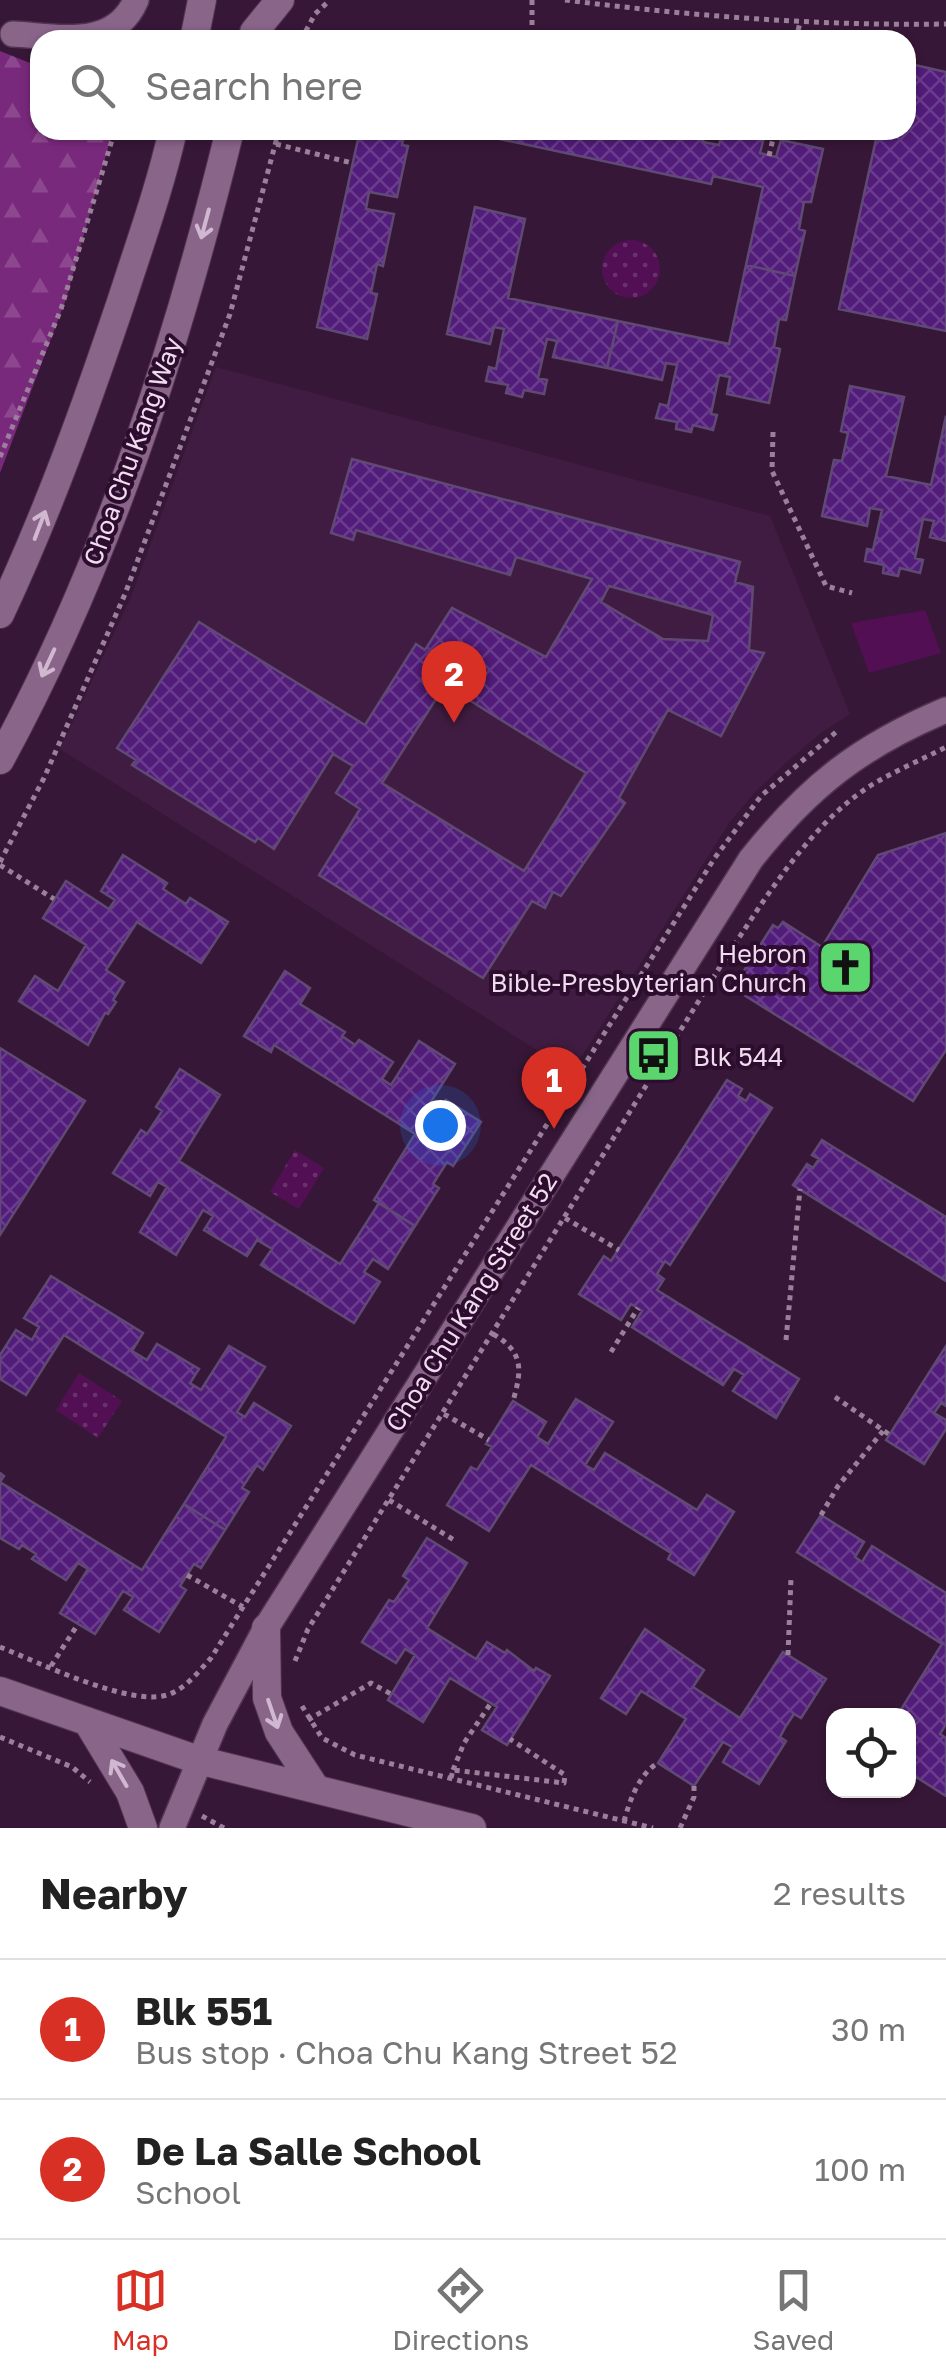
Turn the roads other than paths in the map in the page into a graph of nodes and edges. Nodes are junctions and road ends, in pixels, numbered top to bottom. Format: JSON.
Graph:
{"nodes":[{"id":1,"x":136,"y":0,"type":"edge"},
{"id":2,"x":202,"y":0,"type":"edge"},
{"id":3,"x":262,"y":0,"type":"edge"},
{"id":4,"x":280,"y":0,"type":"edge"},
{"id":5,"x":111,"y":30,"type":"edge"},
{"id":6,"x":196,"y":30,"type":"edge"},
{"id":7,"x":254,"y":30,"type":"edge"},
{"id":8,"x":258,"y":30,"type":"edge"},
{"id":9,"x":6,"y":31,"type":"edge"},
{"id":10,"x":30,"y":40,"type":"edge"},
{"id":11,"x":168,"y":140,"type":"edge"},
{"id":12,"x":227,"y":140,"type":"edge"},
{"id":13,"x":0,"y":614,"type":"edge"},
{"id":14,"x":946,"y":710,"type":"edge"},
{"id":15,"x":0,"y":760,"type":"edge"},
{"id":16,"x":266,"y":1628,"type":"junction"},
{"id":17,"x":0,"y":1691,"type":"edge"},
{"id":18,"x":87,"y":1721,"type":"junction"},
{"id":19,"x":198,"y":1760,"type":"junction"},
{"id":20,"x":316,"y":1789,"type":"junction"},
{"id":21,"x":143,"y":1828,"type":"edge"},
{"id":22,"x":172,"y":1828,"type":"edge"},
{"id":23,"x":472,"y":1828,"type":"edge"}],
"edges":[{"from":1,"to":5,"type":"street"},
{"from":2,"to":6,"type":"main road"},
{"from":3,"to":7,"type":"main road"},
{"from":4,"to":8,"type":"main road"},
{"from":9,"to":10,"type":"street"},
{"from":13,"to":11,"type":"main road","one_way":true},
{"from":12,"to":15,"type":"main road","name":"Choa Chu Kang Way","one_way":true},
{"from":14,"to":16,"type":"street","name":"Choa Chu Kang Street 52"},
{"from":16,"to":19,"type":"street","name":"Choa Chu Kang Street 52"},
{"from":16,"to":20,"type":"main road","one_way":true},
{"from":17,"to":18,"type":"main road"},
{"from":18,"to":19,"type":"main road"},
{"from":21,"to":18,"type":"main road","one_way":true},
{"from":19,"to":20,"type":"main road"},
{"from":19,"to":22,"type":"street","name":"Choa Chu Kang Street 52"},
{"from":20,"to":23,"type":"main road"}]}
